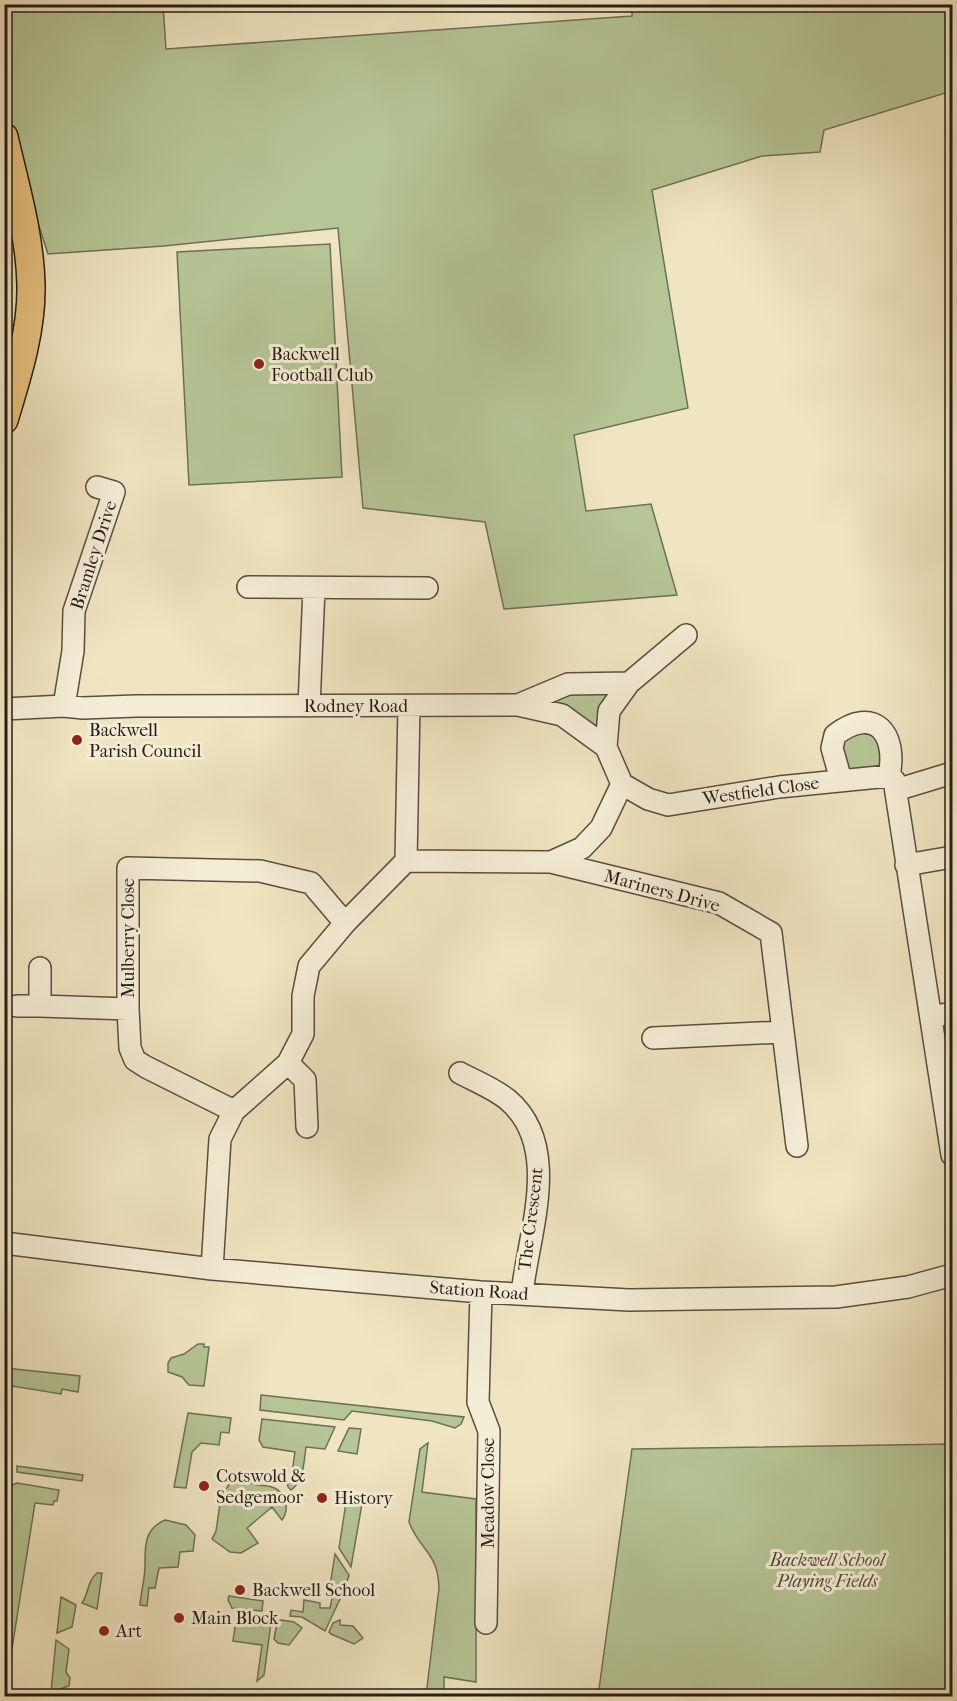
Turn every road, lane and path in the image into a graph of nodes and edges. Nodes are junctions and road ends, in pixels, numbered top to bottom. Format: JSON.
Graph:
{"nodes":[{"id":1,"x":4,"y":137,"type":"edge"},
{"id":2,"x":4,"y":420,"type":"edge"},
{"id":3,"x":97,"y":487,"type":"dead end"},
{"id":4,"x":248,"y":587,"type":"dead end"},
{"id":5,"x":314,"y":588,"type":"junction"},
{"id":6,"x":427,"y":588,"type":"dead end"},
{"id":7,"x":686,"y":635,"type":"dead end"},
{"id":8,"x":628,"y":683,"type":"junction"},
{"id":9,"x":518,"y":705,"type":"junction"},
{"id":10,"x":64,"y":706,"type":"junction"},
{"id":11,"x":309,"y":706,"type":"junction"},
{"id":12,"x":410,"y":706,"type":"junction"},
{"id":13,"x":4,"y":709,"type":"edge"},
{"id":14,"x":606,"y":747,"type":"junction"},
{"id":15,"x":952,"y":773,"type":"edge"},
{"id":16,"x":841,"y":780,"type":"junction"},
{"id":17,"x":892,"y":783,"type":"junction"},
{"id":18,"x":622,"y":784,"type":"junction"},
{"id":19,"x":952,"y":857,"type":"edge"},
{"id":20,"x":406,"y":861,"type":"junction"},
{"id":21,"x":551,"y":862,"type":"junction"},
{"id":22,"x":906,"y":865,"type":"junction"},
{"id":23,"x":345,"y":923,"type":"junction"},
{"id":24,"x":40,"y":968,"type":"dead end"},
{"id":25,"x":17,"y":1006,"type":"dead end"},
{"id":26,"x":40,"y":1006,"type":"junction"},
{"id":27,"x":128,"y":1009,"type":"junction"},
{"id":28,"x":952,"y":1013,"type":"edge"},
{"id":29,"x":931,"y":1017,"type":"junction"},
{"id":30,"x":782,"y":1032,"type":"junction"},
{"id":31,"x":653,"y":1038,"type":"dead end"},
{"id":32,"x":288,"y":1063,"type":"junction"},
{"id":33,"x":460,"y":1073,"type":"dead end"},
{"id":34,"x":234,"y":1111,"type":"junction"},
{"id":35,"x":307,"y":1127,"type":"dead end"},
{"id":36,"x":797,"y":1146,"type":"dead end"},
{"id":37,"x":952,"y":1155,"type":"edge"},
{"id":38,"x":4,"y":1243,"type":"edge"},
{"id":39,"x":212,"y":1269,"type":"junction"},
{"id":40,"x":951,"y":1282,"type":"edge"},
{"id":41,"x":481,"y":1292,"type":"junction"},
{"id":42,"x":522,"y":1294,"type":"junction"},
{"id":43,"x":486,"y":1623,"type":"dead end"}],
"edges":[{"from":1,"to":2,"type":"main road"},
{"from":3,"to":10,"type":"street","name":"Bramley Drive"},
{"from":4,"to":5,"type":"street"},
{"from":5,"to":6,"type":"street"},
{"from":5,"to":11,"type":"street"},
{"from":7,"to":8,"type":"street"},
{"from":8,"to":9,"type":"street","name":"Rodney Road"},
{"from":8,"to":14,"type":"street"},
{"from":9,"to":12,"type":"street","name":"Rodney Road"},
{"from":9,"to":14,"type":"street"},
{"from":10,"to":11,"type":"street","name":"Rodney Road"},
{"from":10,"to":13,"type":"street","name":"Rodney Road"},
{"from":11,"to":12,"type":"street","name":"Rodney Road"},
{"from":12,"to":20,"type":"street"},
{"from":14,"to":18,"type":"street"},
{"from":15,"to":17,"type":"street","name":"Westfield Close"},
{"from":16,"to":17,"type":"street","name":"Westfield Close"},
{"from":16,"to":17,"type":"street"},
{"from":16,"to":18,"type":"street","name":"Westfield Close"},
{"from":17,"to":22,"type":"street"},
{"from":18,"to":21,"type":"street"},
{"from":19,"to":22,"type":"street"},
{"from":20,"to":21,"type":"street","name":"Mariners Drive"},
{"from":20,"to":23,"type":"street"},
{"from":21,"to":30,"type":"street","name":"Mariners Drive"},
{"from":22,"to":29,"type":"street"},
{"from":23,"to":27,"type":"street","name":"Mulberry Close"},
{"from":23,"to":32,"type":"street"},
{"from":24,"to":26,"type":"street"},
{"from":25,"to":26,"type":"street"},
{"from":26,"to":27,"type":"street"},
{"from":27,"to":34,"type":"street","name":"Mulberry Close"},
{"from":28,"to":29,"type":"street"},
{"from":29,"to":37,"type":"street"},
{"from":30,"to":31,"type":"street"},
{"from":30,"to":36,"type":"street","name":"Mariners Drive"},
{"from":32,"to":34,"type":"street"},
{"from":32,"to":35,"type":"street"},
{"from":33,"to":42,"type":"street","name":"The Crescent"},
{"from":34,"to":39,"type":"street"},
{"from":38,"to":39,"type":"street","name":"Station Road"},
{"from":39,"to":41,"type":"street","name":"Station Road"},
{"from":40,"to":42,"type":"street","name":"Station Road"},
{"from":41,"to":42,"type":"street","name":"Station Road"},
{"from":41,"to":43,"type":"street","name":"Meadow Close"}]}
